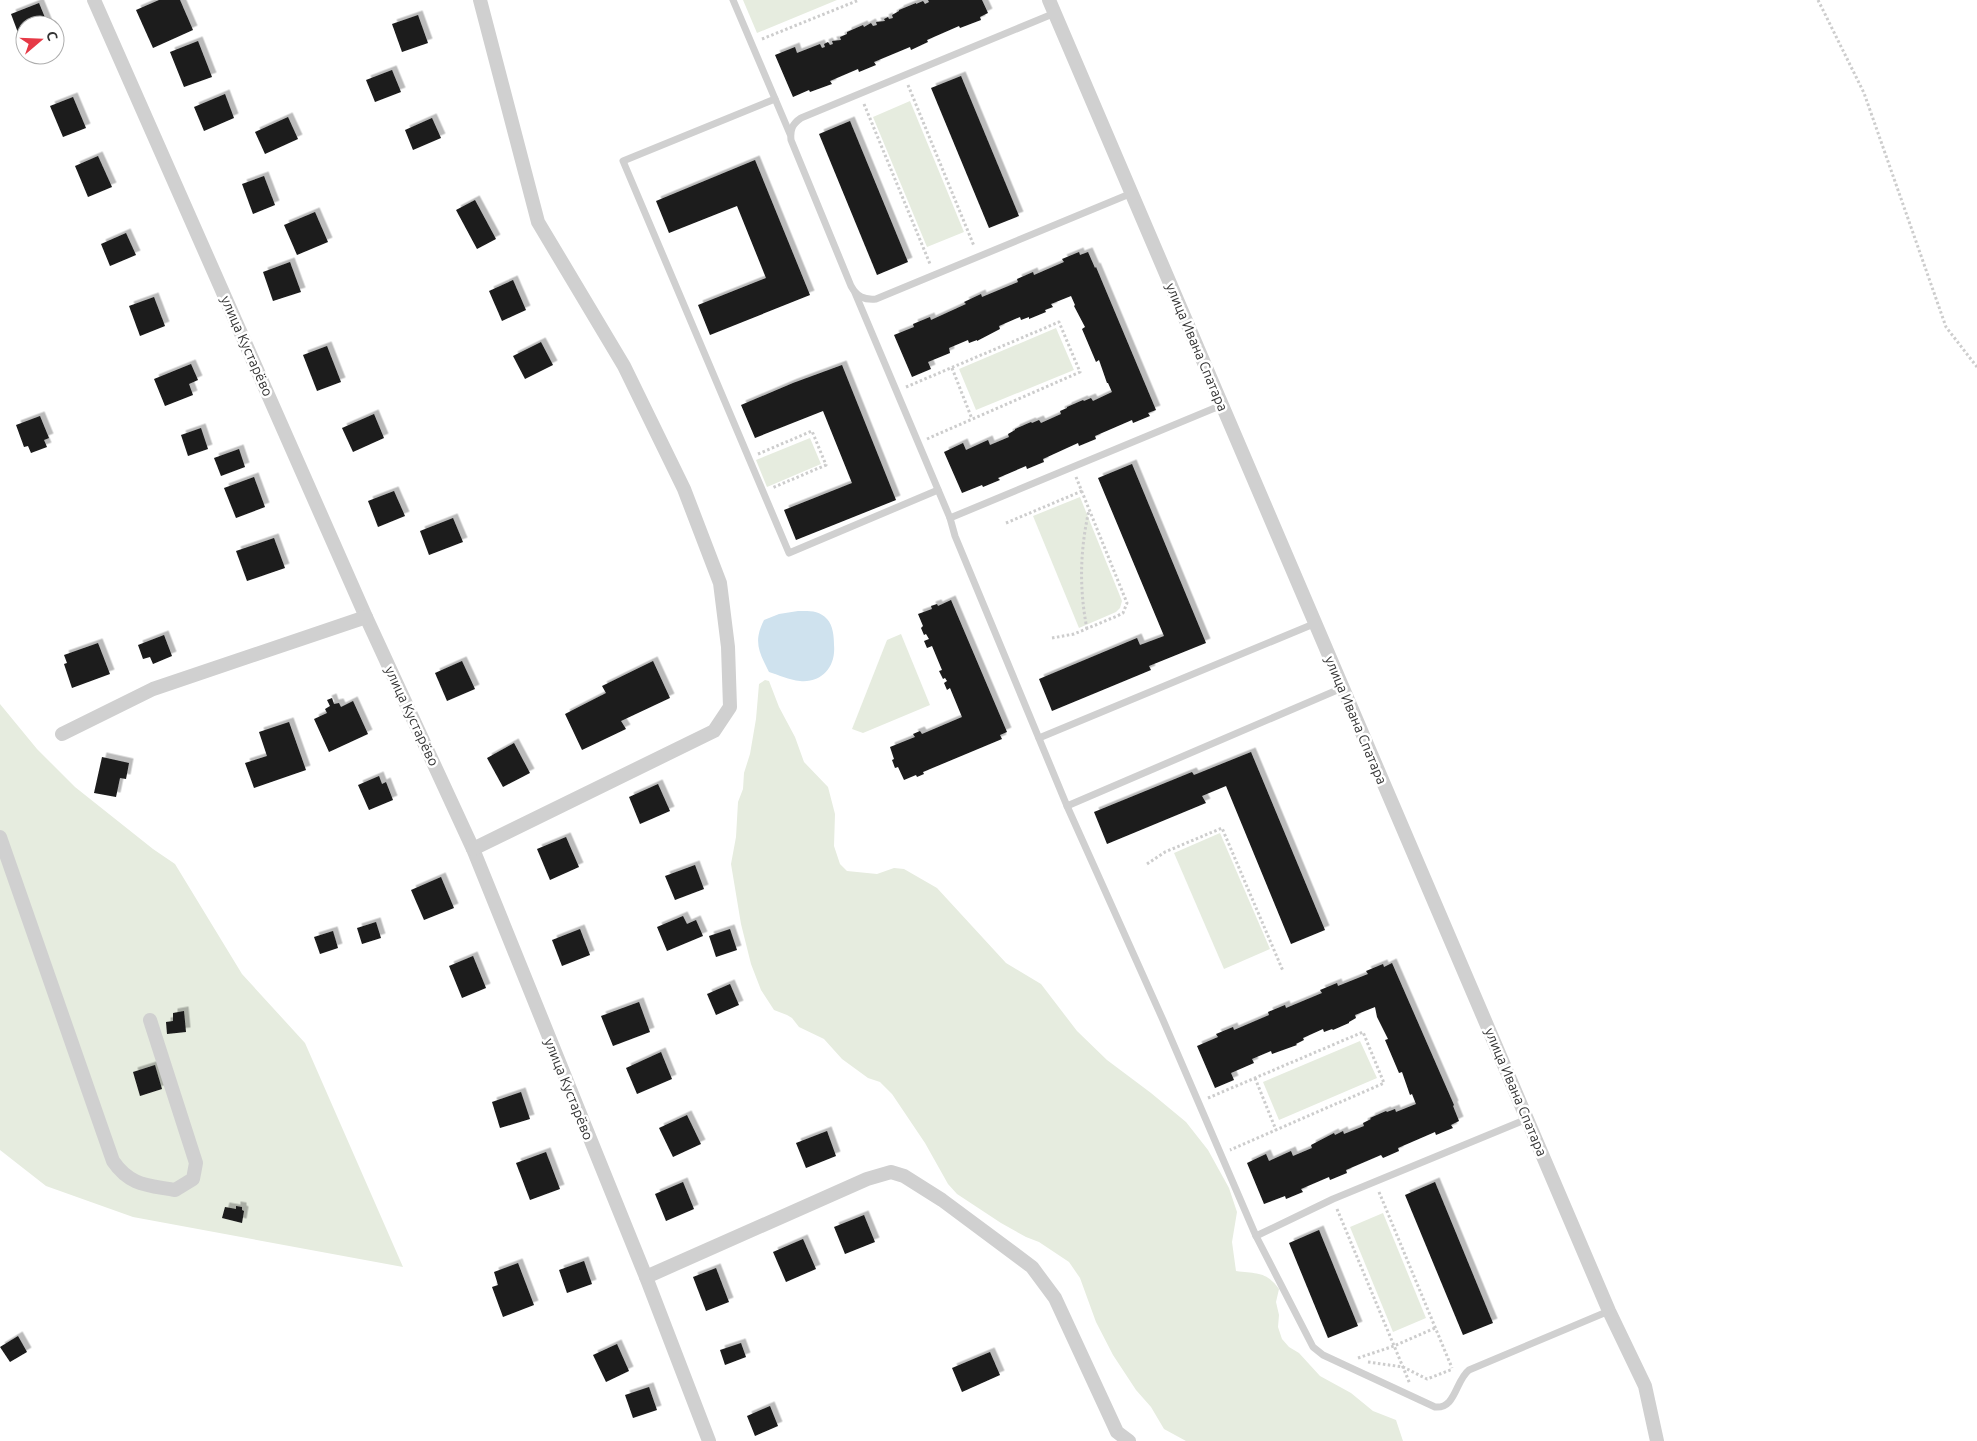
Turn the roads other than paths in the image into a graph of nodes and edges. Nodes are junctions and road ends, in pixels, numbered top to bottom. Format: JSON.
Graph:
{"nodes":[{"id":1,"x":94,"y":0,"type":"edge"},
{"id":2,"x":480,"y":0,"type":"edge"},
{"id":3,"x":733,"y":0,"type":"edge"},
{"id":4,"x":1049,"y":0,"type":"edge"},
{"id":5,"x":1055,"y":13,"type":"junction"},
{"id":6,"x":775,"y":98,"type":"junction"},
{"id":7,"x":790,"y":134,"type":"junction"},
{"id":8,"x":1132,"y":193,"type":"junction"},
{"id":9,"x":855,"y":293,"type":"junction"},
{"id":10,"x":1222,"y":405,"type":"junction"},
{"id":11,"x":938,"y":490,"type":"junction"},
{"id":12,"x":950,"y":518,"type":"junction"},
{"id":13,"x":366,"y":617,"type":"junction"},
{"id":14,"x":1316,"y":623,"type":"junction"},
{"id":15,"x":1342,"y":688,"type":"junction"},
{"id":16,"x":62,"y":734,"type":"dead end"},
{"id":17,"x":1039,"y":738,"type":"junction"},
{"id":18,"x":1067,"y":806,"type":"junction"},
{"id":19,"x":0,"y":837,"type":"edge"},
{"id":20,"x":473,"y":849,"type":"junction"},
{"id":21,"x":150,"y":1020,"type":"dead end"},
{"id":22,"x":1527,"y":1119,"type":"junction"},
{"id":23,"x":1256,"y":1236,"type":"junction"},
{"id":24,"x":646,"y":1277,"type":"junction"},
{"id":25,"x":1609,"y":1311,"type":"junction"},
{"id":26,"x":709,"y":1441,"type":"edge"},
{"id":27,"x":1129,"y":1441,"type":"edge"},
{"id":28,"x":1657,"y":1441,"type":"edge"}],
"edges":[{"from":1,"to":13,"type":"street","name":"улица Кустарёво"},
{"from":2,"to":20,"type":"street"},
{"from":3,"to":6,"type":"lane"},
{"from":4,"to":5,"type":"street","name":"улица Ивана Спатара"},
{"from":5,"to":7,"type":"lane"},
{"from":5,"to":8,"type":"street","name":"улица Ивана Спатара"},
{"from":6,"to":7,"type":"lane"},
{"from":6,"to":11,"type":"lane"},
{"from":7,"to":9,"type":"lane"},
{"from":8,"to":9,"type":"lane"},
{"from":8,"to":10,"type":"street","name":"улица Ивана Спатара"},
{"from":9,"to":11,"type":"lane"},
{"from":10,"to":12,"type":"lane"},
{"from":10,"to":14,"type":"street","name":"улица Ивана Спатара"},
{"from":11,"to":12,"type":"lane"},
{"from":12,"to":17,"type":"lane"},
{"from":13,"to":16,"type":"street"},
{"from":13,"to":20,"type":"street","name":"улица Кустарёво"},
{"from":14,"to":15,"type":"street","name":"улица Ивана Спатара"},
{"from":14,"to":17,"type":"lane"},
{"from":15,"to":18,"type":"lane"},
{"from":15,"to":22,"type":"street","name":"улица Ивана Спатара"},
{"from":17,"to":18,"type":"lane"},
{"from":18,"to":23,"type":"lane"},
{"from":19,"to":21,"type":"street"},
{"from":20,"to":24,"type":"street","name":"улица Кустарёво"},
{"from":22,"to":23,"type":"lane"},
{"from":22,"to":25,"type":"street","name":"улица Ивана Спатара"},
{"from":23,"to":25,"type":"lane"},
{"from":24,"to":26,"type":"street","name":"улица Кустарёво"},
{"from":24,"to":27,"type":"street"},
{"from":25,"to":28,"type":"street","name":"улица Ивана Спатара"}]}
